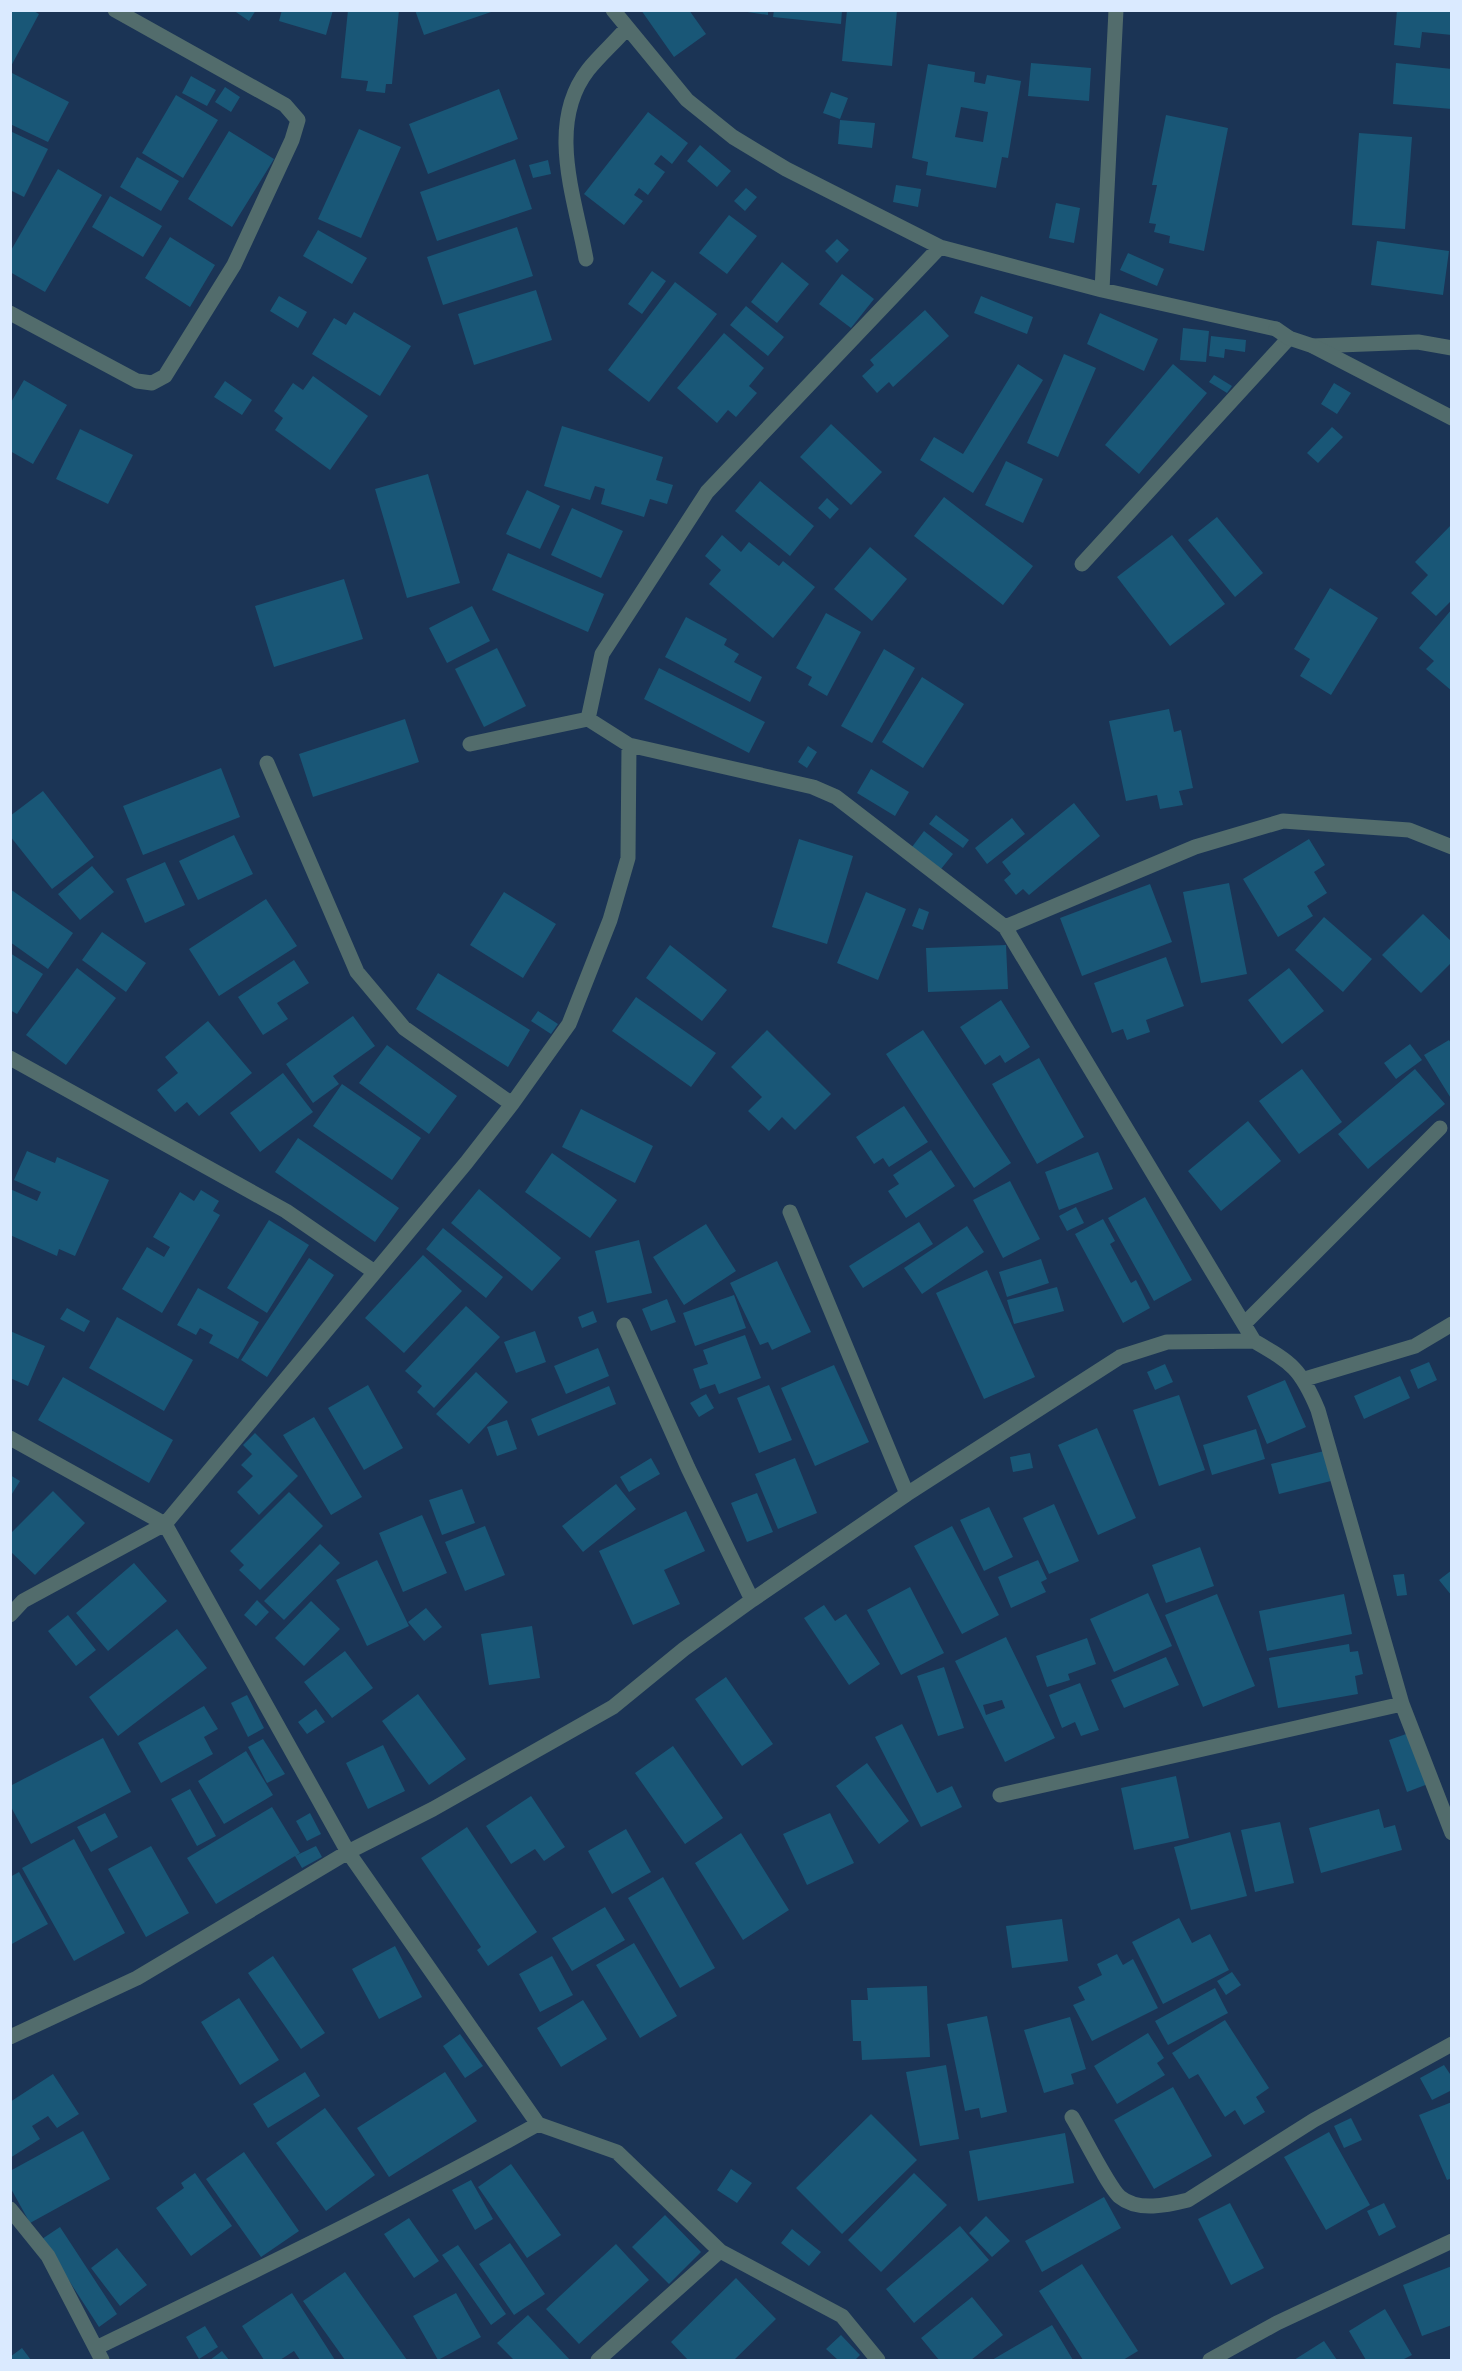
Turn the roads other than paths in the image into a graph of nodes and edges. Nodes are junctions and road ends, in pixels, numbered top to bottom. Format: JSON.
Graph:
{"nodes":[{"id":1,"x":115,"y":10,"type":"edge"},
{"id":2,"x":613,"y":10,"type":"edge"},
{"id":3,"x":1116,"y":10,"type":"edge"},
{"id":4,"x":626,"y":29,"type":"junction"},
{"id":5,"x":939,"y":248,"type":"junction"},
{"id":6,"x":586,"y":259,"type":"dead end"},
{"id":7,"x":1102,"y":290,"type":"junction"},
{"id":8,"x":10,"y":313,"type":"edge"},
{"id":9,"x":1289,"y":338,"type":"junction"},
{"id":10,"x":1312,"y":346,"type":"junction"},
{"id":11,"x":1452,"y":348,"type":"edge"},
{"id":12,"x":1452,"y":417,"type":"edge"},
{"id":13,"x":1082,"y":564,"type":"dead end"},
{"id":14,"x":588,"y":719,"type":"junction"},
{"id":15,"x":470,"y":744,"type":"dead end"},
{"id":16,"x":629,"y":745,"type":"junction"},
{"id":17,"x":267,"y":763,"type":"dead end"},
{"id":18,"x":1452,"y":847,"type":"edge"},
{"id":19,"x":1005,"y":927,"type":"junction"},
{"id":20,"x":10,"y":1058,"type":"edge"},
{"id":21,"x":512,"y":1104,"type":"junction"},
{"id":22,"x":1440,"y":1128,"type":"dead end"},
{"id":23,"x":790,"y":1212,"type":"dead end"},
{"id":24,"x":373,"y":1271,"type":"junction"},
{"id":25,"x":1245,"y":1323,"type":"junction"},
{"id":26,"x":1452,"y":1324,"type":"edge"},
{"id":27,"x":624,"y":1325,"type":"dead end"},
{"id":28,"x":1254,"y":1341,"type":"junction"},
{"id":29,"x":1305,"y":1379,"type":"junction"},
{"id":30,"x":10,"y":1438,"type":"edge"},
{"id":31,"x":907,"y":1494,"type":"junction"},
{"id":32,"x":165,"y":1524,"type":"junction"},
{"id":33,"x":752,"y":1600,"type":"junction"},
{"id":34,"x":10,"y":1614,"type":"edge"},
{"id":35,"x":1402,"y":1704,"type":"junction"},
{"id":36,"x":1000,"y":1795,"type":"dead end"},
{"id":37,"x":1452,"y":1833,"type":"edge"},
{"id":38,"x":348,"y":1852,"type":"junction"},
{"id":39,"x":10,"y":2037,"type":"edge"},
{"id":40,"x":1452,"y":2044,"type":"edge"},
{"id":41,"x":1072,"y":2117,"type":"dead end"},
{"id":42,"x":538,"y":2124,"type":"junction"},
{"id":43,"x":10,"y":2209,"type":"edge"},
{"id":44,"x":1452,"y":2241,"type":"edge"},
{"id":45,"x":720,"y":2251,"type":"junction"},
{"id":46,"x":99,"y":2354,"type":"edge"},
{"id":47,"x":598,"y":2361,"type":"edge"},
{"id":48,"x":878,"y":2361,"type":"edge"},
{"id":49,"x":1210,"y":2361,"type":"edge"}],
"edges":[{"from":1,"to":8,"type":"street"},
{"from":2,"to":4,"type":"street"},
{"from":3,"to":7,"type":"street"},
{"from":4,"to":5,"type":"street"},
{"from":4,"to":6,"type":"street"},
{"from":5,"to":7,"type":"street"},
{"from":5,"to":14,"type":"street"},
{"from":7,"to":9,"type":"street"},
{"from":9,"to":10,"type":"street"},
{"from":9,"to":13,"type":"street"},
{"from":10,"to":11,"type":"street"},
{"from":10,"to":12,"type":"street"},
{"from":14,"to":15,"type":"street"},
{"from":14,"to":16,"type":"street"},
{"from":16,"to":19,"type":"street"},
{"from":16,"to":21,"type":"street"},
{"from":17,"to":21,"type":"street"},
{"from":18,"to":19,"type":"street"},
{"from":19,"to":25,"type":"street"},
{"from":20,"to":24,"type":"street"},
{"from":21,"to":24,"type":"street"},
{"from":22,"to":25,"type":"street"},
{"from":23,"to":31,"type":"street"},
{"from":24,"to":32,"type":"street"},
{"from":25,"to":28,"type":"street"},
{"from":26,"to":29,"type":"street"},
{"from":27,"to":33,"type":"street"},
{"from":28,"to":29,"type":"street"},
{"from":28,"to":31,"type":"street"},
{"from":29,"to":35,"type":"street"},
{"from":30,"to":32,"type":"street"},
{"from":31,"to":33,"type":"street"},
{"from":32,"to":34,"type":"street"},
{"from":32,"to":38,"type":"street"},
{"from":33,"to":38,"type":"street"},
{"from":35,"to":36,"type":"street"},
{"from":35,"to":37,"type":"street"},
{"from":38,"to":39,"type":"street"},
{"from":38,"to":42,"type":"street"},
{"from":40,"to":41,"type":"street"},
{"from":42,"to":45,"type":"street"},
{"from":42,"to":46,"type":"street"},
{"from":43,"to":46,"type":"street"},
{"from":44,"to":49,"type":"street"},
{"from":45,"to":47,"type":"street"},
{"from":45,"to":48,"type":"street"}]}
